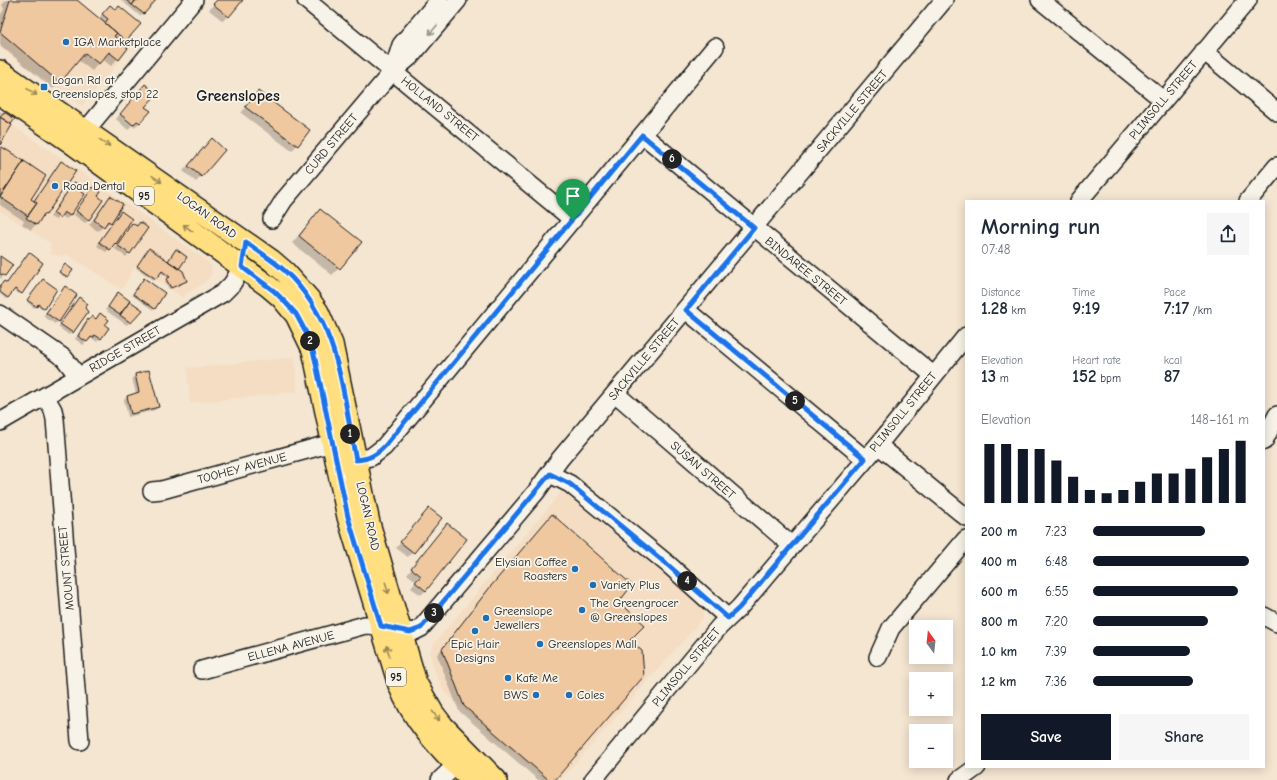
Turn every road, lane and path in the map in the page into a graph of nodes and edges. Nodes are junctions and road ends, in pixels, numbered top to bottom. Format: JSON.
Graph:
{"nodes":[{"id":1,"x":194,"y":0,"type":"edge"},
{"id":2,"x":306,"y":0,"type":"edge"},
{"id":3,"x":439,"y":0,"type":"edge"},
{"id":4,"x":458,"y":0,"type":"edge"},
{"id":5,"x":944,"y":0,"type":"edge"},
{"id":6,"x":1040,"y":0,"type":"edge"},
{"id":7,"x":1248,"y":0,"type":"edge"},
{"id":8,"x":715,"y":47,"type":"dead end"},
{"id":9,"x":1204,"y":52,"type":"junction"},
{"id":10,"x":0,"y":71,"type":"edge"},
{"id":11,"x":393,"y":71,"type":"junction"},
{"id":12,"x":0,"y":94,"type":"edge"},
{"id":13,"x":1163,"y":100,"type":"junction"},
{"id":14,"x":1277,"y":112,"type":"edge"},
{"id":15,"x":86,"y":130,"type":"junction"},
{"id":16,"x":642,"y":135,"type":"junction"},
{"id":17,"x":1277,"y":166,"type":"edge"},
{"id":18,"x":1080,"y":200,"type":"edge"},
{"id":19,"x":1249,"y":200,"type":"edge"},
{"id":20,"x":272,"y":219,"type":"dead end"},
{"id":21,"x":573,"y":220,"type":"junction"},
{"id":22,"x":754,"y":228,"type":"junction"},
{"id":23,"x":246,"y":242,"type":"junction"},
{"id":24,"x":242,"y":267,"type":"junction"},
{"id":25,"x":686,"y":310,"type":"junction"},
{"id":26,"x":0,"y":314,"type":"edge"},
{"id":27,"x":965,"y":337,"type":"edge"},
{"id":28,"x":933,"y":375,"type":"junction"},
{"id":29,"x":78,"y":376,"type":"junction"},
{"id":30,"x":616,"y":394,"type":"junction"},
{"id":31,"x":45,"y":396,"type":"junction"},
{"id":32,"x":1277,"y":415,"type":"edge"},
{"id":33,"x":0,"y":422,"type":"edge"},
{"id":34,"x":1265,"y":439,"type":"edge"},
{"id":35,"x":342,"y":441,"type":"junction"},
{"id":36,"x":878,"y":445,"type":"junction"},
{"id":37,"x":865,"y":459,"type":"junction"},
{"id":38,"x":346,"y":462,"type":"junction"},
{"id":39,"x":550,"y":474,"type":"junction"},
{"id":40,"x":152,"y":491,"type":"dead end"},
{"id":41,"x":965,"y":516,"type":"edge"},
{"id":42,"x":965,"y":540,"type":"edge"},
{"id":43,"x":791,"y":545,"type":"junction"},
{"id":44,"x":1265,"y":617,"type":"edge"},
{"id":45,"x":728,"y":618,"type":"junction"},
{"id":46,"x":1277,"y":623,"type":"edge"},
{"id":47,"x":390,"y":628,"type":"junction"},
{"id":48,"x":878,"y":657,"type":"dead end"},
{"id":49,"x":202,"y":670,"type":"dead end"},
{"id":50,"x":80,"y":742,"type":"dead end"},
{"id":51,"x":463,"y":759,"type":"junction"},
{"id":52,"x":976,"y":768,"type":"edge"},
{"id":53,"x":440,"y":780,"type":"edge"},
{"id":54,"x":471,"y":780,"type":"edge"},
{"id":55,"x":496,"y":780,"type":"edge"},
{"id":56,"x":593,"y":780,"type":"edge"},
{"id":57,"x":959,"y":780,"type":"edge"}],
"edges":[{"from":1,"to":15,"type":"street"},
{"from":2,"to":11,"type":"street","name":"HOLLAND STREET"},
{"from":3,"to":11,"type":"street","name":"CURD STREET"},
{"from":4,"to":11,"type":"street","name":"CURD STREET","one_way":true},
{"from":5,"to":22,"type":"street","name":"SACKVILLE STREET"},
{"from":6,"to":13,"type":"street"},
{"from":7,"to":9,"type":"street","name":"PLIMSOLL STREET"},
{"from":8,"to":16,"type":"street"},
{"from":9,"to":13,"type":"street","name":"PLIMSOLL STREET"},
{"from":9,"to":14,"type":"street"},
{"from":10,"to":15,"type":"main road","name":"LOGAN ROAD","number":"95","one_way":true},
{"from":11,"to":20,"type":"street","name":"CURD STREET"},
{"from":11,"to":21,"type":"street","name":"HOLLAND STREET"},
{"from":24,"to":12,"type":"main road","name":"LOGAN ROAD","number":"95","one_way":true},
{"from":13,"to":18,"type":"street","name":"PLIMSOLL STREET"},
{"from":15,"to":23,"type":"main road","name":"LOGAN ROAD","number":"95","one_way":true},
{"from":16,"to":21,"type":"street"},
{"from":16,"to":22,"type":"street","name":"BINDAREE STREET"},
{"from":17,"to":19,"type":"street"},
{"from":21,"to":38,"type":"street"},
{"from":22,"to":25,"type":"street","name":"SACKVILLE STREET"},
{"from":22,"to":28,"type":"street","name":"BINDAREE STREET"},
{"from":23,"to":24,"type":"main road"},
{"from":23,"to":35,"type":"main road","name":"LOGAN ROAD","number":"95"},
{"from":24,"to":29,"type":"street","name":"RIDGE STREET"},
{"from":24,"to":35,"type":"main road","name":"LOGAN ROAD","number":"95"},
{"from":25,"to":30,"type":"street","name":"SACKVILLE STREET"},
{"from":25,"to":37,"type":"street"},
{"from":26,"to":29,"type":"street"},
{"from":27,"to":28,"type":"street","name":"PLIMSOLL STREET"},
{"from":28,"to":36,"type":"street","name":"PLIMSOLL STREET"},
{"from":29,"to":31,"type":"street","name":"RIDGE STREET"},
{"from":30,"to":39,"type":"street","name":"SACKVILLE STREET"},
{"from":30,"to":43,"type":"street","name":"SUSAN STREET"},
{"from":31,"to":33,"type":"street","name":"RIDGE STREET"},
{"from":31,"to":50,"type":"street","name":"MOUNT STREET"},
{"from":32,"to":34,"type":"street"},
{"from":35,"to":38,"type":"main road","name":"LOGAN ROAD","number":"95"},
{"from":35,"to":40,"type":"street","name":"TOOHEY AVENUE"},
{"from":36,"to":37,"type":"street","name":"PLIMSOLL STREET"},
{"from":36,"to":41,"type":"street"},
{"from":37,"to":43,"type":"street","name":"PLIMSOLL STREET"},
{"from":38,"to":47,"type":"main road","name":"LOGAN ROAD","number":"95"},
{"from":39,"to":45,"type":"street"},
{"from":39,"to":47,"type":"street","name":"SACKVILLE STREET"},
{"from":42,"to":48,"type":"street"},
{"from":43,"to":45,"type":"street","name":"PLIMSOLL STREET"},
{"from":44,"to":46,"type":"street"},
{"from":45,"to":56,"type":"street","name":"PLIMSOLL STREET"},
{"from":47,"to":49,"type":"street","name":"ELLENA AVENUE"},
{"from":47,"to":51,"type":"main road","name":"LOGAN ROAD","number":"95"},
{"from":51,"to":53,"type":"street"},
{"from":51,"to":54,"type":"main road","name":"LOGAN ROAD","number":"95"},
{"from":51,"to":55,"type":"main road","name":"LOGAN ROAD","number":"95"},
{"from":52,"to":57,"type":"street"}]}
